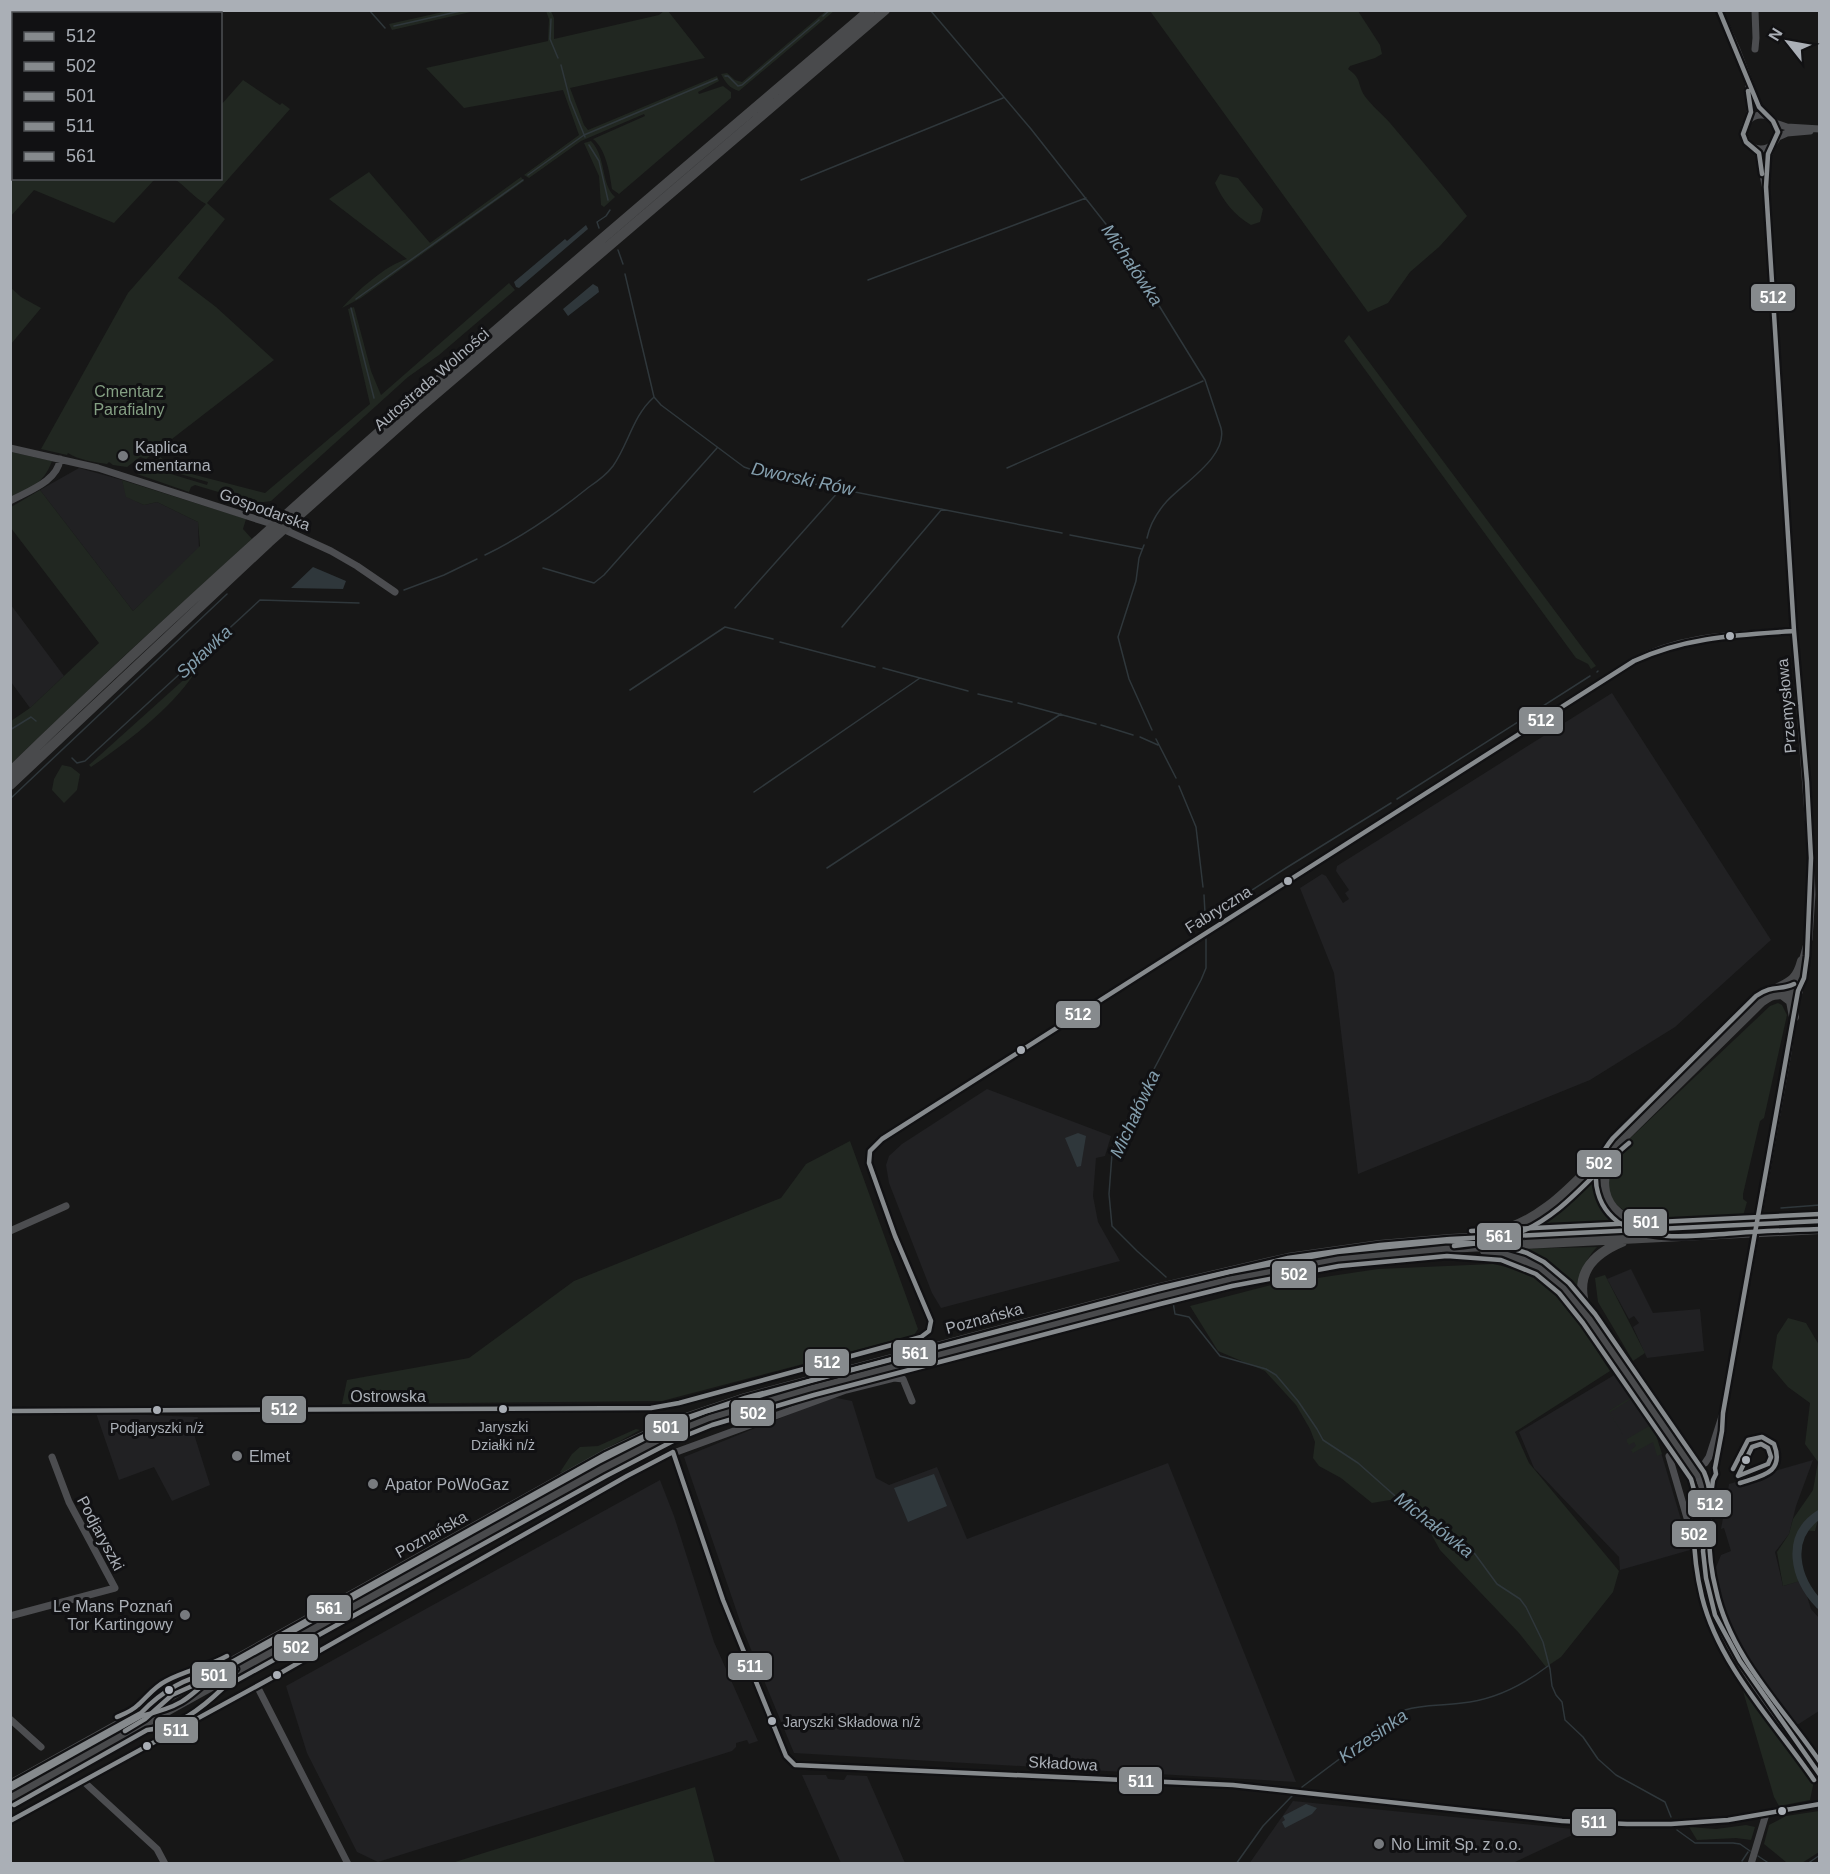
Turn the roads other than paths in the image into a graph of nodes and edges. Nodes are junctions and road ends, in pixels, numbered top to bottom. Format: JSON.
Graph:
{"nodes":[{"id":1,"x":870,"y":10,"type":"edge"},
{"id":2,"x":885,"y":10,"type":"edge"},
{"id":3,"x":1719,"y":10,"type":"edge"},
{"id":4,"x":1755,"y":10,"type":"edge"},
{"id":5,"x":1755,"y":48,"type":"dead end"},
{"id":6,"x":1748,"y":80,"type":"junction"},
{"id":7,"x":1764,"y":115,"type":"junction"},
{"id":8,"x":1749,"y":120,"type":"junction"},
{"id":9,"x":1775,"y":123,"type":"junction"},
{"id":10,"x":1818,"y":129,"type":"edge"},
{"id":11,"x":1778,"y":136,"type":"junction"},
{"id":12,"x":1772,"y":146,"type":"junction"},
{"id":13,"x":1756,"y":149,"type":"junction"},
{"id":14,"x":1766,"y":187,"type":"junction"},
{"id":15,"x":10,"y":448,"type":"edge"},
{"id":16,"x":60,"y":459,"type":"junction"},
{"id":17,"x":10,"y":501,"type":"edge"},
{"id":18,"x":395,"y":592,"type":"dead end"},
{"id":19,"x":1794,"y":631,"type":"junction"},
{"id":20,"x":10,"y":772,"type":"edge"},
{"id":21,"x":10,"y":785,"type":"edge"},
{"id":22,"x":1809,"y":936,"type":"junction"},
{"id":23,"x":1802,"y":961,"type":"junction"},
{"id":24,"x":1783,"y":989,"type":"junction"},
{"id":25,"x":1798,"y":991,"type":"junction"},
{"id":26,"x":1794,"y":1017,"type":"junction"},
{"id":27,"x":1624,"y":1137,"type":"junction"},
{"id":28,"x":66,"y":1206,"type":"dead end"},
{"id":29,"x":1820,"y":1221,"type":"edge"},
{"id":30,"x":1680,"y":1228,"type":"junction"},
{"id":31,"x":1820,"y":1229,"type":"edge"},
{"id":32,"x":10,"y":1231,"type":"edge"},
{"id":33,"x":1640,"y":1238,"type":"junction"},
{"id":34,"x":1449,"y":1243,"type":"junction"},
{"id":35,"x":1589,"y":1318,"type":"junction"},
{"id":36,"x":900,"y":1343,"type":"joint"},
{"id":37,"x":912,"y":1401,"type":"dead end"},
{"id":38,"x":10,"y":1411,"type":"edge"},
{"id":39,"x":1724,"y":1413,"type":"junction"},
{"id":40,"x":667,"y":1425,"type":"junction"},
{"id":41,"x":642,"y":1427,"type":"dead end"},
{"id":42,"x":673,"y":1452,"type":"junction"},
{"id":43,"x":1669,"y":1456,"type":"dead end"},
{"id":44,"x":52,"y":1457,"type":"dead end"},
{"id":45,"x":1715,"y":1468,"type":"junction"},
{"id":46,"x":1699,"y":1469,"type":"junction"},
{"id":47,"x":552,"y":1476,"type":"dead end"},
{"id":48,"x":1713,"y":1480,"type":"junction"},
{"id":49,"x":532,"y":1495,"type":"junction"},
{"id":50,"x":1703,"y":1551,"type":"junction"},
{"id":51,"x":10,"y":1616,"type":"edge"},
{"id":52,"x":257,"y":1686,"type":"junction"},
{"id":53,"x":193,"y":1690,"type":"junction"},
{"id":54,"x":10,"y":1719,"type":"edge"},
{"id":55,"x":42,"y":1747,"type":"dead end"},
{"id":56,"x":1804,"y":1753,"type":"junction"},
{"id":57,"x":1820,"y":1768,"type":"edge"},
{"id":58,"x":1820,"y":1776,"type":"edge"},
{"id":59,"x":82,"y":1781,"type":"junction"},
{"id":60,"x":10,"y":1785,"type":"edge"},
{"id":61,"x":10,"y":1798,"type":"edge"},
{"id":62,"x":1817,"y":1804,"type":"edge"},
{"id":63,"x":1766,"y":1814,"type":"junction"},
{"id":64,"x":10,"y":1821,"type":"edge"},
{"id":65,"x":165,"y":1863,"type":"edge"},
{"id":66,"x":348,"y":1863,"type":"edge"},
{"id":67,"x":1751,"y":1863,"type":"edge"}],
"edges":[{"from":1,"to":20,"type":"highway","name":"Autostrada Wolności"},
{"from":2,"to":21,"type":"highway","name":"Autostrada Wolności"},
{"from":3,"to":6,"type":"street"},
{"from":4,"to":5,"type":"street"},
{"from":6,"to":7,"type":"street"},
{"from":6,"to":8,"type":"street"},
{"from":7,"to":8,"type":"street"},
{"from":7,"to":9,"type":"street"},
{"from":8,"to":13,"type":"street"},
{"from":9,"to":10,"type":"street"},
{"from":9,"to":11,"type":"street"},
{"from":10,"to":11,"type":"street"},
{"from":11,"to":12,"type":"street"},
{"from":12,"to":13,"type":"street"},
{"from":12,"to":14,"type":"street","name":"Przemysłowa"},
{"from":13,"to":14,"type":"street","name":"Przemysłowa"},
{"from":14,"to":19,"type":"street","name":"Przemysłowa"},
{"from":15,"to":16,"type":"street","name":"Gospodarska"},
{"from":16,"to":17,"type":"street"},
{"from":16,"to":18,"type":"street","name":"Gospodarska"},
{"from":19,"to":22,"type":"street","name":"Przemysłowa"},
{"from":19,"to":36,"type":"street","name":"Fabryczna"},
{"from":22,"to":23,"type":"street","name":"Przemysłowa"},
{"from":22,"to":25,"type":"street","name":"Przemysłowa"},
{"from":23,"to":24,"type":"highway"},
{"from":23,"to":25,"type":"street","name":"Przemysłowa"},
{"from":24,"to":25,"type":"highway"},
{"from":24,"to":26,"type":"highway"},
{"from":24,"to":27,"type":"highway"},
{"from":25,"to":26,"type":"street","name":"Przemysłowa"},
{"from":26,"to":39,"type":"street","name":"Przemysłowa"},
{"from":27,"to":30,"type":"highway"},
{"from":27,"to":34,"type":"highway"},
{"from":28,"to":32,"type":"street"},
{"from":29,"to":30,"type":"highway","name":"Poznańska"},
{"from":30,"to":34,"type":"highway","name":"Poznańska"},
{"from":31,"to":33,"type":"highway","name":"Poznańska"},
{"from":33,"to":34,"type":"highway","name":"Poznańska"},
{"from":33,"to":35,"type":"highway"},
{"from":34,"to":35,"type":"highway"},
{"from":34,"to":40,"type":"highway","name":"Poznańska"},
{"from":34,"to":53,"type":"highway","name":"Poznańska"},
{"from":35,"to":46,"type":"highway"},
{"from":36,"to":38,"type":"street","name":"Ostrowska"},
{"from":37,"to":42,"type":"street"},
{"from":39,"to":45,"type":"street","name":"Przemysłowa"},
{"from":39,"to":46,"type":"street","name":"Przemysłowa"},
{"from":40,"to":41,"type":"highway"},
{"from":40,"to":49,"type":"highway","name":"Poznańska"},
{"from":42,"to":52,"type":"street"},
{"from":42,"to":63,"type":"street","name":"Składowa"},
{"from":43,"to":50,"type":"street"},
{"from":44,"to":51,"type":"street","name":"Podjaryszki"},
{"from":45,"to":46,"type":"street"},
{"from":45,"to":48,"type":"street","name":"Przemysłowa"},
{"from":46,"to":48,"type":"street"},
{"from":46,"to":50,"type":"street","name":"Przemysłowa"},
{"from":47,"to":49,"type":"highway"},
{"from":48,"to":50,"type":"street"},
{"from":49,"to":53,"type":"highway","name":"Poznańska"},
{"from":50,"to":56,"type":"street"},
{"from":52,"to":59,"type":"street"},
{"from":52,"to":66,"type":"street"},
{"from":53,"to":60,"type":"highway"},
{"from":53,"to":61,"type":"highway"},
{"from":54,"to":55,"type":"street"},
{"from":56,"to":57,"type":"street"},
{"from":56,"to":58,"type":"street"},
{"from":59,"to":64,"type":"street"},
{"from":59,"to":65,"type":"street"},
{"from":62,"to":63,"type":"street","name":"Składowa"},
{"from":63,"to":67,"type":"street"}]}
